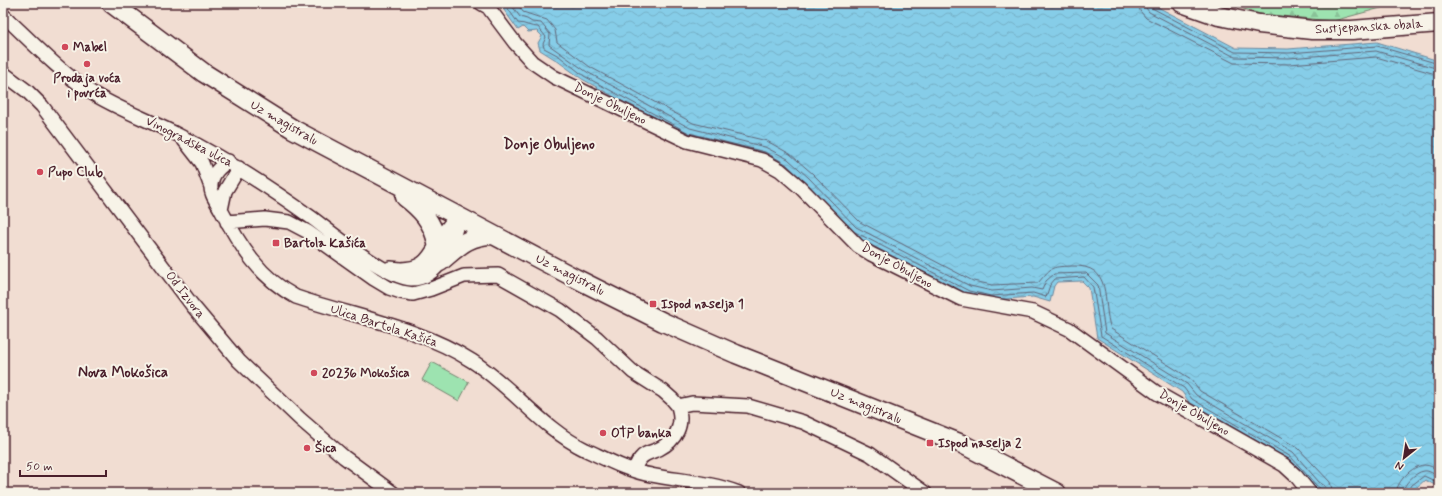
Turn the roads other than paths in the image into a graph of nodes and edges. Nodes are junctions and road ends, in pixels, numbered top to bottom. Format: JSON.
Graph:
{"nodes":[{"id":1,"x":111,"y":3,"type":"edge"},
{"id":2,"x":481,"y":3,"type":"edge"},
{"id":3,"x":1182,"y":3,"type":"edge"},
{"id":4,"x":3,"y":15,"type":"edge"},
{"id":5,"x":1439,"y":23,"type":"edge"},
{"id":6,"x":3,"y":73,"type":"edge"},
{"id":7,"x":178,"y":135,"type":"junction"},
{"id":8,"x":234,"y":164,"type":"junction"},
{"id":9,"x":374,"y":173,"type":"junction"},
{"id":10,"x":211,"y":187,"type":"junction"},
{"id":11,"x":221,"y":210,"type":"junction"},
{"id":12,"x":458,"y":217,"type":"junction"},
{"id":13,"x":227,"y":222,"type":"junction"},
{"id":14,"x":493,"y":235,"type":"junction"},
{"id":15,"x":437,"y":243,"type":"junction"},
{"id":16,"x":440,"y":262,"type":"junction"},
{"id":17,"x":378,"y":266,"type":"junction"},
{"id":18,"x":678,"y":406,"type":"junction"},
{"id":19,"x":634,"y":470,"type":"junction"},
{"id":20,"x":393,"y":493,"type":"edge"},
{"id":21,"x":739,"y":493,"type":"edge"},
{"id":22,"x":925,"y":493,"type":"edge"},
{"id":23,"x":1057,"y":493,"type":"edge"},
{"id":24,"x":1310,"y":493,"type":"edge"}],
"edges":[{"from":1,"to":9,"type":"main road","name":"Uz magistralu"},
{"from":2,"to":24,"type":"street","name":"Donje Obuljeno"},
{"from":3,"to":5,"type":"main road","name":"Sustjepanska obala"},
{"from":4,"to":7,"type":"street","name":"Vinogradska ulica"},
{"from":6,"to":20,"type":"street","name":"Od Izvora"},
{"from":7,"to":8,"type":"street","name":"Vinogradska ulica"},
{"from":7,"to":10,"type":"street","name":"Ulica Bartola Kašića"},
{"from":8,"to":10,"type":"street"},
{"from":8,"to":11,"type":"street"},
{"from":8,"to":17,"type":"street","name":"Vinogradska ulica"},
{"from":9,"to":12,"type":"main road","name":"Uz magistralu"},
{"from":9,"to":15,"type":"main road"},
{"from":10,"to":11,"type":"street","name":"Ulica Bartola Kašića"},
{"from":11,"to":13,"type":"street","name":"Ulica Bartola Kašića"},
{"from":12,"to":14,"type":"main road","name":"Uz magistralu"},
{"from":12,"to":15,"type":"street","name":"Vinogradska ulica"},
{"from":12,"to":16,"type":"street","name":"Vinogradska ulica"},
{"from":13,"to":18,"type":"street"},
{"from":13,"to":19,"type":"street","name":"Ulica Bartola Kašića"},
{"from":14,"to":16,"type":"main road"},
{"from":14,"to":23,"type":"main road","name":"Uz magistralu"},
{"from":15,"to":17,"type":"street","name":"Vinogradska ulica"},
{"from":16,"to":17,"type":"street","name":"Vinogradska ulica"},
{"from":18,"to":19,"type":"street"},
{"from":18,"to":22,"type":"street"},
{"from":19,"to":21,"type":"street","name":"Ulica Bartola Kašića"}]}
